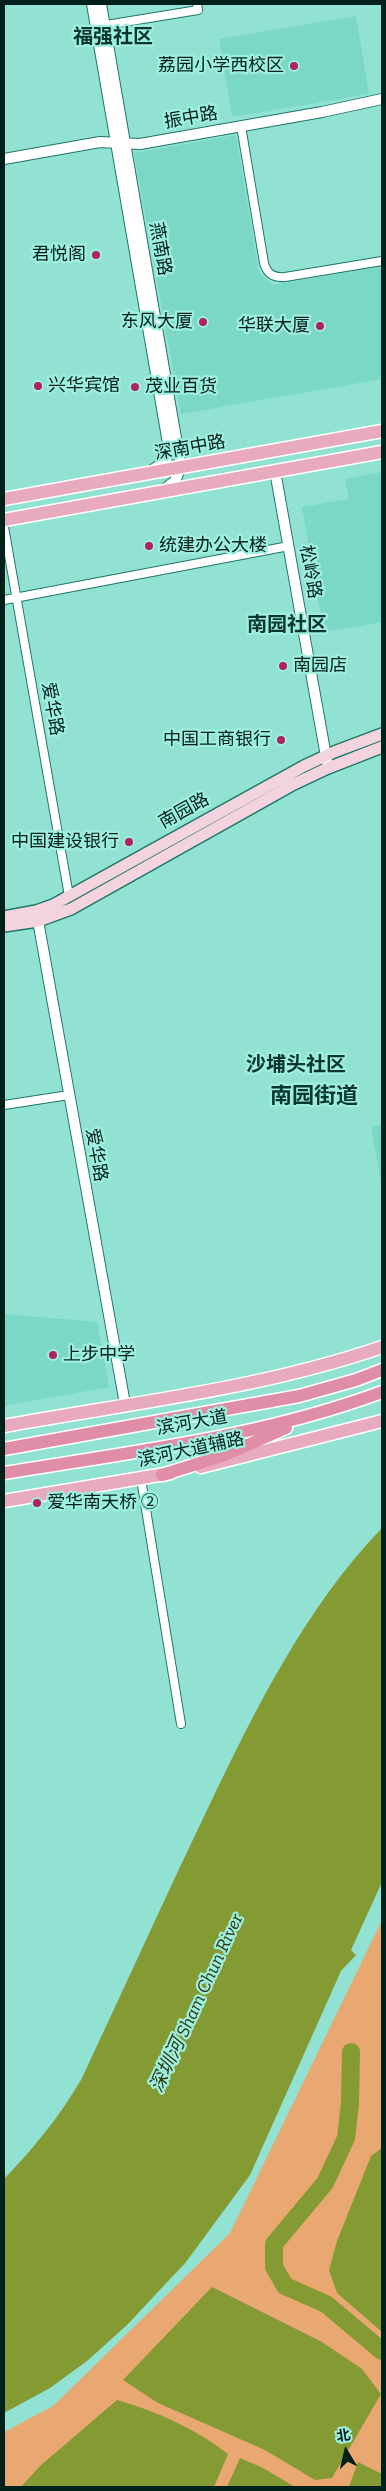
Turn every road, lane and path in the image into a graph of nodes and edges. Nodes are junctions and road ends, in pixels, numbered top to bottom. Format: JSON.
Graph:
{"nodes":[{"id":1,"x":92,"y":4,"type":"edge"},
{"id":2,"x":101,"y":4,"type":"edge"},
{"id":3,"x":197,"y":4,"type":"edge"},
{"id":4,"x":100,"y":26,"type":"junction"},
{"id":5,"x":382,"y":99,"type":"edge"},
{"id":6,"x":241,"y":126,"type":"junction"},
{"id":7,"x":120,"y":142,"type":"junction"},
{"id":8,"x":4,"y":159,"type":"edge"},
{"id":9,"x":382,"y":260,"type":"edge"},
{"id":10,"x":382,"y":431,"type":"edge"},
{"id":11,"x":382,"y":452,"type":"edge"},
{"id":12,"x":181,"y":467,"type":"junction"},
{"id":13,"x":275,"y":471,"type":"junction"},
{"id":14,"x":143,"y":474,"type":"junction"},
{"id":15,"x":161,"y":492,"type":"junction"},
{"id":16,"x":4,"y":499,"type":"edge"},
{"id":17,"x":4,"y":520,"type":"edge"},
{"id":18,"x":4,"y":527,"type":"edge"},
{"id":19,"x":289,"y":546,"type":"junction"},
{"id":20,"x":16,"y":598,"type":"junction"},
{"id":21,"x":4,"y":600,"type":"edge"},
{"id":22,"x":382,"y":734,"type":"edge"},
{"id":23,"x":382,"y":747,"type":"edge"},
{"id":24,"x":326,"y":756,"type":"junction"},
{"id":25,"x":328,"y":768,"type":"junction"},
{"id":26,"x":69,"y":896,"type":"junction"},
{"id":27,"x":4,"y":916,"type":"edge"},
{"id":28,"x":37,"y":916,"type":"junction"},
{"id":29,"x":4,"y":926,"type":"edge"},
{"id":30,"x":69,"y":1095,"type":"junction"},
{"id":31,"x":4,"y":1105,"type":"edge"},
{"id":32,"x":382,"y":1347,"type":"edge"},
{"id":33,"x":382,"y":1368,"type":"edge"},
{"id":34,"x":382,"y":1392,"type":"edge"},
{"id":35,"x":382,"y":1397,"type":"edge"},
{"id":36,"x":360,"y":1400,"type":"junction"},
{"id":37,"x":125,"y":1404,"type":"junction"},
{"id":38,"x":334,"y":1409,"type":"junction"},
{"id":39,"x":382,"y":1421,"type":"edge"},
{"id":40,"x":4,"y":1426,"type":"edge"},
{"id":41,"x":4,"y":1449,"type":"edge"},
{"id":42,"x":4,"y":1473,"type":"edge"},
{"id":43,"x":162,"y":1475,"type":"junction"},
{"id":44,"x":141,"y":1479,"type":"junction"},
{"id":45,"x":4,"y":1502,"type":"edge"},
{"id":46,"x":181,"y":1724,"type":"dead end"}],
"edges":[{"from":1,"to":4,"type":"street","name":"燕南路"},
{"from":2,"to":4,"type":"street","name":"燕南路"},
{"from":3,"to":4,"type":"street"},
{"from":4,"to":7,"type":"street","name":"燕南路"},
{"from":5,"to":6,"type":"street","name":"振中路"},
{"from":6,"to":7,"type":"street","name":"振中路"},
{"from":6,"to":9,"type":"street"},
{"from":7,"to":8,"type":"street","name":"振中路"},
{"from":7,"to":12,"type":"street","name":"燕南路"},
{"from":7,"to":14,"type":"street","name":"燕南路"},
{"from":10,"to":12,"type":"main road","name":"深南中路"},
{"from":11,"to":13,"type":"main road"},
{"from":12,"to":14,"type":"main road","name":"深南中路"},
{"from":12,"to":15,"type":"street"},
{"from":13,"to":15,"type":"main road"},
{"from":13,"to":19,"type":"street","name":"松岭路"},
{"from":14,"to":16,"type":"main road","name":"深南中路"},
{"from":15,"to":17,"type":"main road"},
{"from":18,"to":20,"type":"street","name":"爱华路"},
{"from":19,"to":20,"type":"street"},
{"from":19,"to":24,"type":"street","name":"松岭路"},
{"from":20,"to":21,"type":"street"},
{"from":20,"to":26,"type":"street","name":"爱华路"},
{"from":22,"to":24,"type":"main road","name":"南园路"},
{"from":23,"to":25,"type":"main road","name":"南园路"},
{"from":24,"to":25,"type":"street","name":"松岭路"},
{"from":24,"to":26,"type":"main road","name":"南园路"},
{"from":25,"to":28,"type":"main road","name":"南园路"},
{"from":26,"to":28,"type":"main road","name":"南园路"},
{"from":27,"to":28,"type":"main road","name":"南园路"},
{"from":28,"to":29,"type":"main road","name":"南园路"},
{"from":28,"to":30,"type":"street","name":"爱华路"},
{"from":30,"to":31,"type":"street"},
{"from":30,"to":37,"type":"street","name":"爱华路"},
{"from":32,"to":37,"type":"main road"},
{"from":33,"to":41,"type":"highway","name":"滨河大道"},
{"from":34,"to":36,"type":"highway","name":"滨河大道"},
{"from":35,"to":36,"type":"highway"},
{"from":36,"to":38,"type":"highway","name":"滨河大道"},
{"from":37,"to":40,"type":"main road"},
{"from":38,"to":42,"type":"highway","name":"滨河大道"},
{"from":38,"to":43,"type":"highway"},
{"from":39,"to":43,"type":"main road","name":"滨河大道辅路"},
{"from":43,"to":44,"type":"main road","name":"滨河大道辅路"},
{"from":44,"to":45,"type":"main road","name":"滨河大道辅路"},
{"from":44,"to":46,"type":"street"}]}
